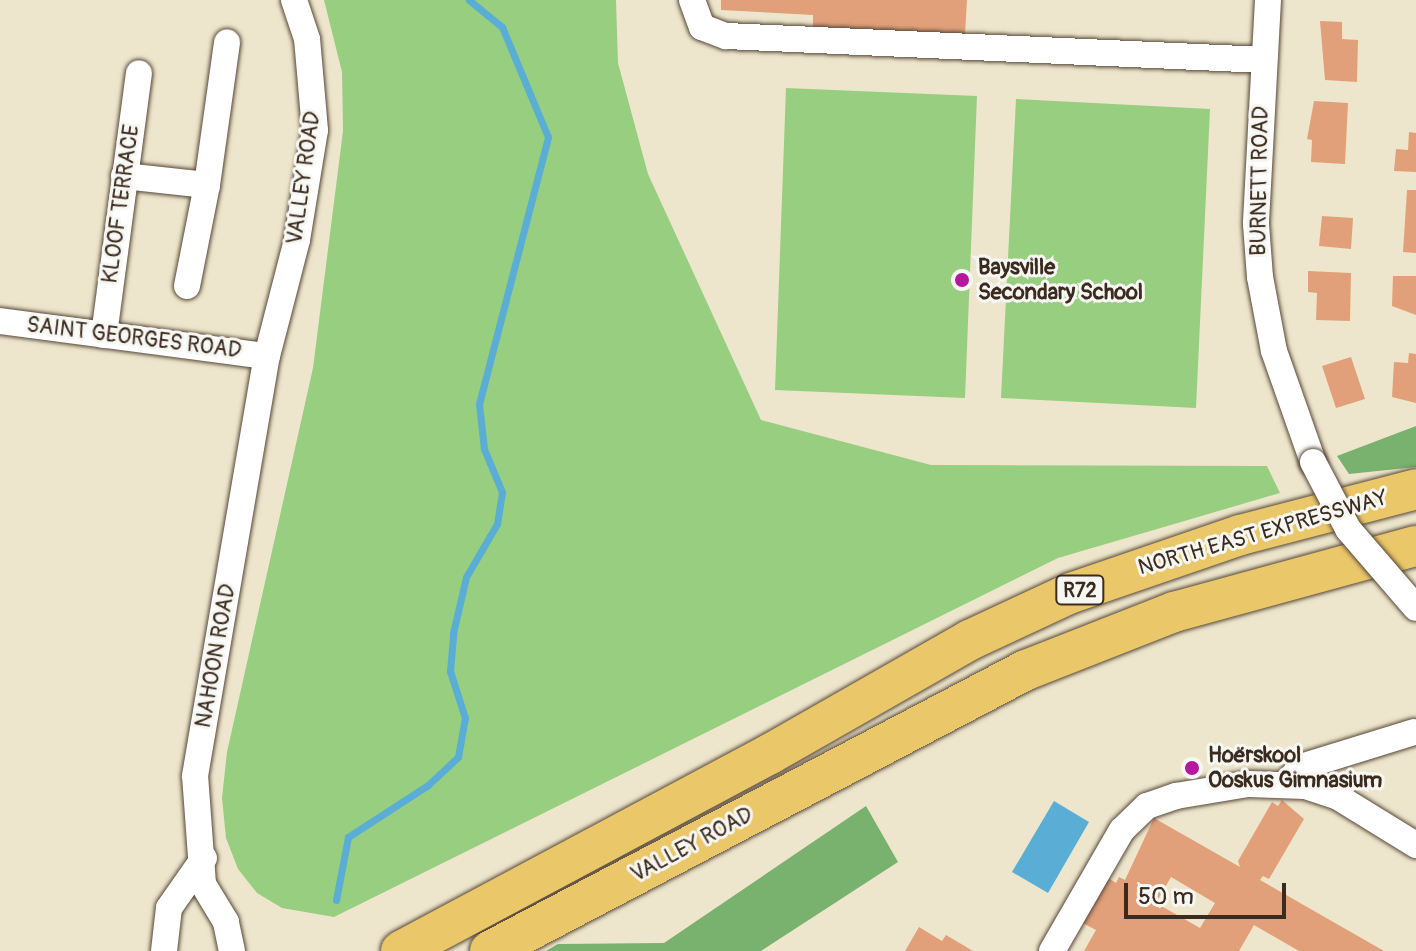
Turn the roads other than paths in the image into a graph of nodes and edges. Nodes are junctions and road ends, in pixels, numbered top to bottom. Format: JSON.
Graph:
{"nodes":[{"id":1,"x":294,"y":0,"type":"edge"},
{"id":2,"x":692,"y":0,"type":"edge"},
{"id":3,"x":1268,"y":0,"type":"edge"},
{"id":4,"x":227,"y":42,"type":"dead end"},
{"id":5,"x":1264,"y":60,"type":"junction"},
{"id":6,"x":139,"y":73,"type":"dead end"},
{"id":7,"x":124,"y":176,"type":"junction"},
{"id":8,"x":207,"y":185,"type":"junction"},
{"id":9,"x":187,"y":286,"type":"dead end"},
{"id":10,"x":0,"y":321,"type":"edge"},
{"id":11,"x":104,"y":335,"type":"junction"},
{"id":12,"x":267,"y":356,"type":"junction"},
{"id":13,"x":1416,"y":489,"type":"edge"},
{"id":14,"x":1416,"y":546,"type":"edge"},
{"id":15,"x":1416,"y":608,"type":"edge"},
{"id":16,"x":1414,"y":732,"type":"dead end"},
{"id":17,"x":770,"y":754,"type":"joint"},
{"id":18,"x":1286,"y":784,"type":"junction"},
{"id":19,"x":1416,"y":845,"type":"edge"},
{"id":20,"x":204,"y":858,"type":"junction"},
{"id":21,"x":164,"y":951,"type":"edge"},
{"id":22,"x":232,"y":951,"type":"edge"},
{"id":23,"x":401,"y":951,"type":"edge"},
{"id":24,"x":490,"y":951,"type":"edge"},
{"id":25,"x":1052,"y":951,"type":"edge"}],
"edges":[{"from":1,"to":12,"type":"street","name":"VALLEY ROAD"},
{"from":2,"to":5,"type":"street"},
{"from":3,"to":5,"type":"street","name":"BURNETT ROAD"},
{"from":4,"to":8,"type":"street"},
{"from":5,"to":15,"type":"street","name":"BURNETT ROAD","bridge":true},
{"from":6,"to":7,"type":"street","name":"KLOOF TERRACE"},
{"from":7,"to":8,"type":"street"},
{"from":7,"to":11,"type":"street","name":"KLOOF TERRACE"},
{"from":8,"to":9,"type":"street"},
{"from":10,"to":11,"type":"street","name":"SAINT GEORGES ROAD"},
{"from":11,"to":12,"type":"street","name":"SAINT GEORGES ROAD"},
{"from":12,"to":20,"type":"street","name":"NAHOON ROAD"},
{"from":13,"to":17,"type":"highway","name":"NORTH EAST EXPRESSWAY","number":"R72"},
{"from":14,"to":24,"type":"highway","name":"VALLEY ROAD","number":"R72"},
{"from":16,"to":18,"type":"street"},
{"from":17,"to":23,"type":"highway","name":"VALLEY ROAD","number":"R72"},
{"from":18,"to":19,"type":"street"},
{"from":18,"to":25,"type":"street"},
{"from":20,"to":21,"type":"street"},
{"from":20,"to":22,"type":"street","name":"NAHOON ROAD"}]}
